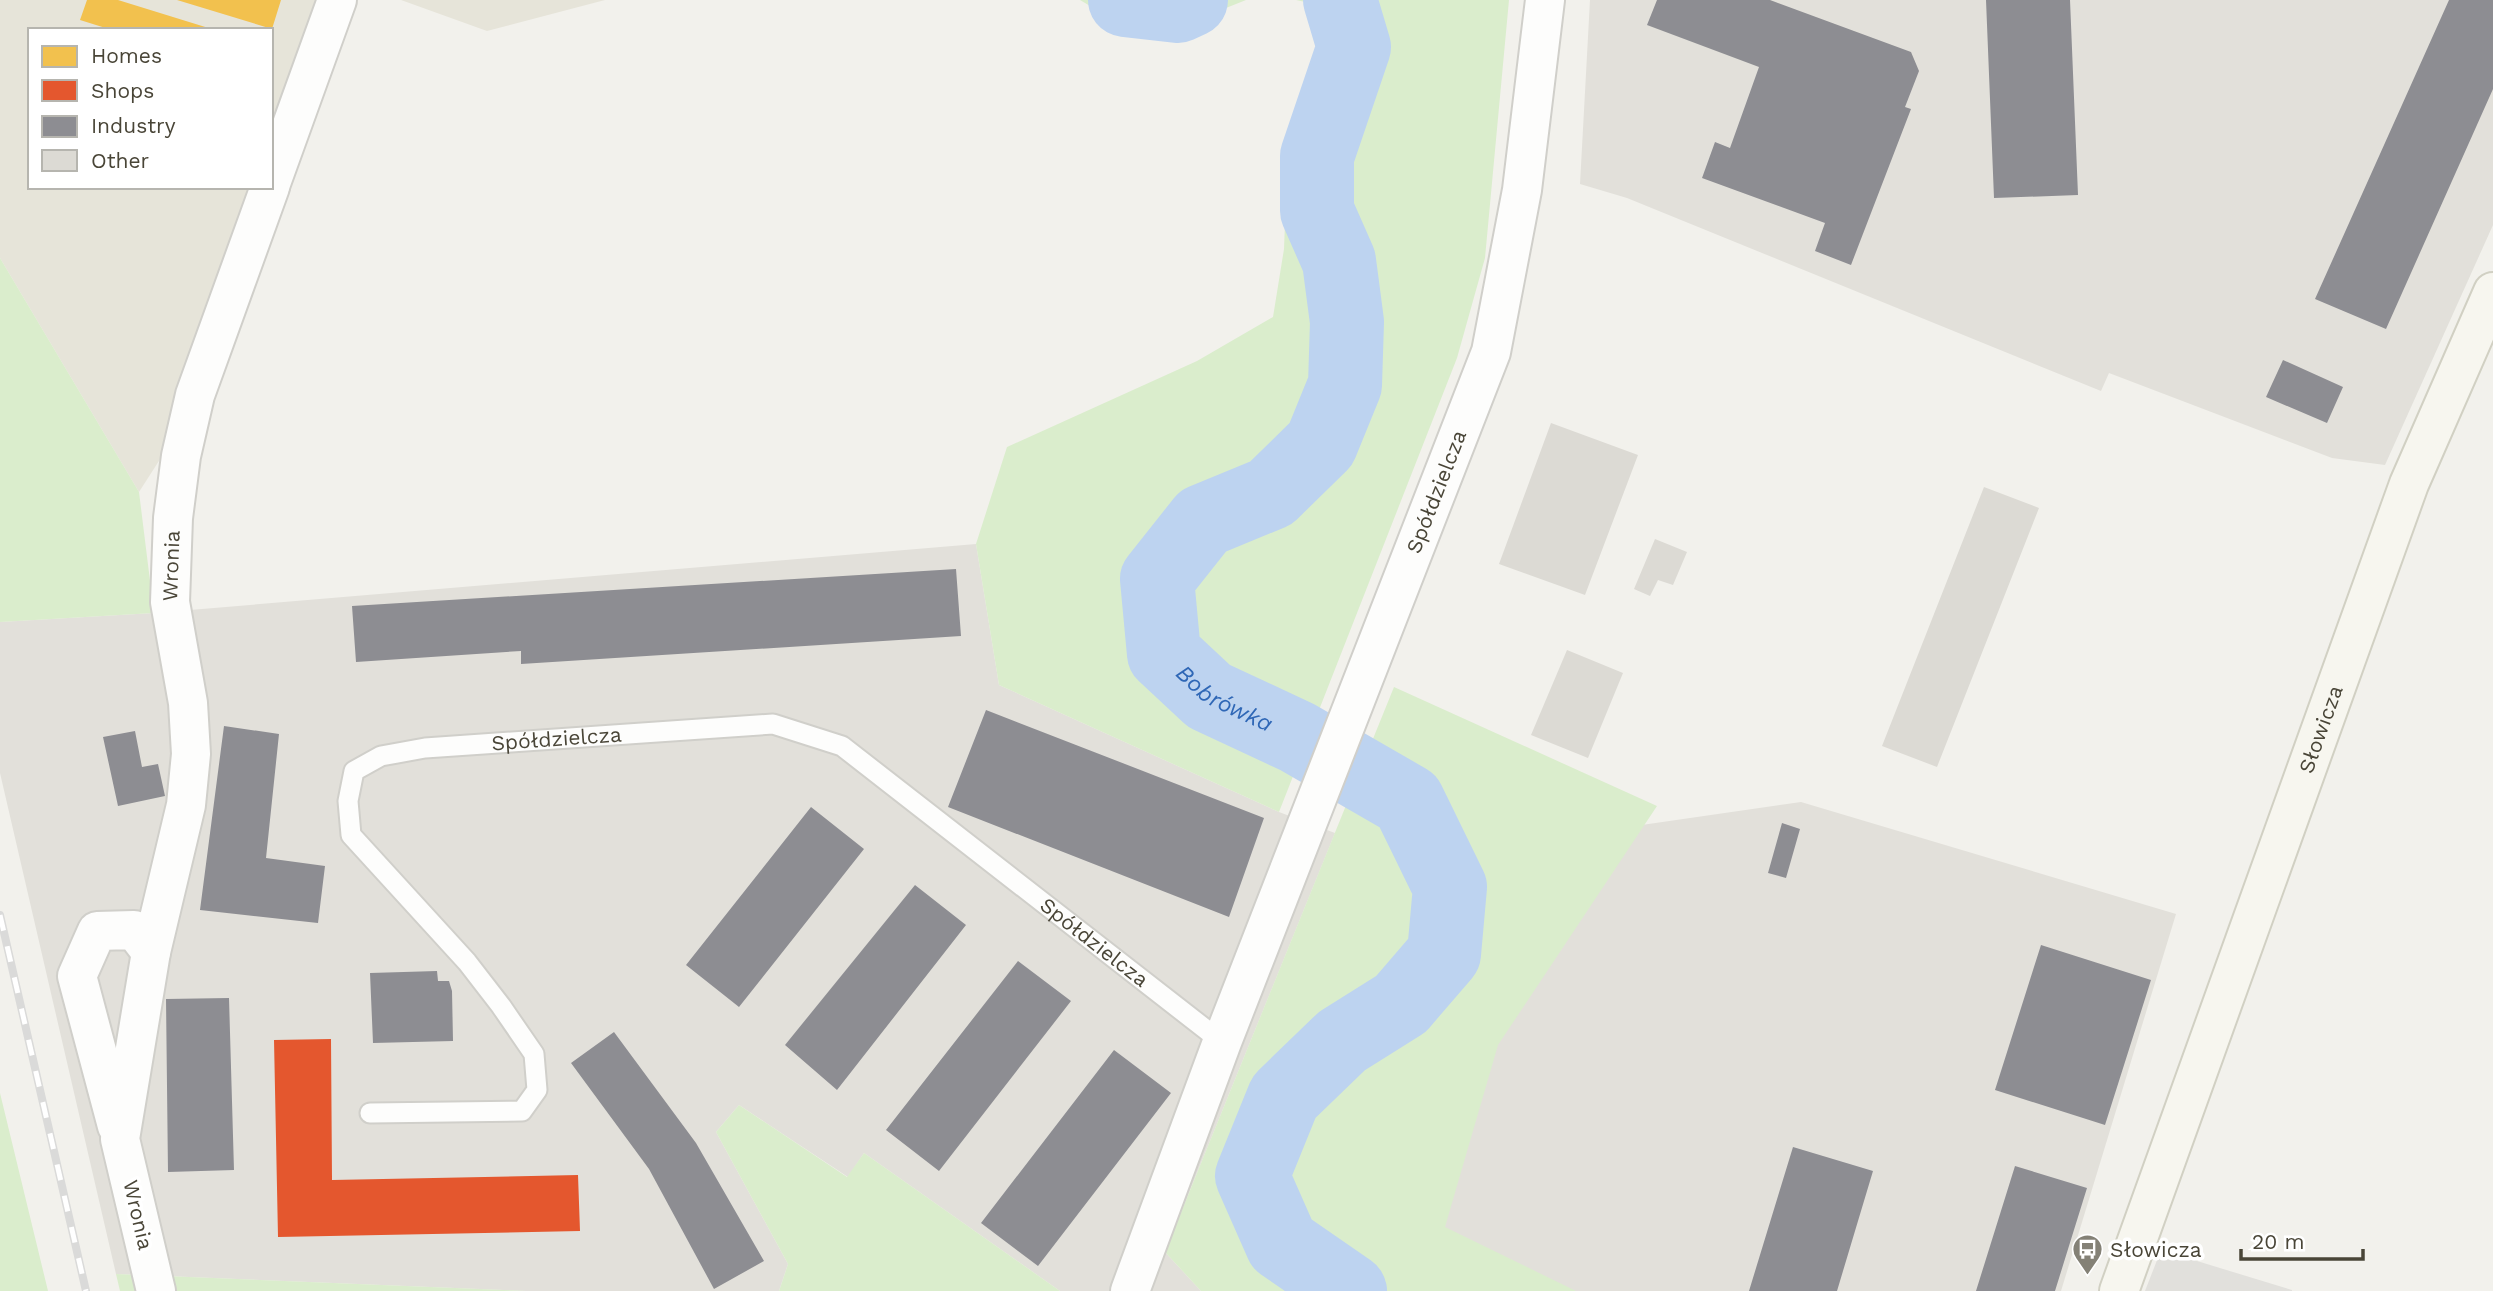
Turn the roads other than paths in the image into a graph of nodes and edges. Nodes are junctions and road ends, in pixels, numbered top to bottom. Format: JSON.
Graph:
{"nodes":[{"id":1,"x":337,"y":0,"type":"edge"},
{"id":2,"x":1545,"y":0,"type":"edge"},
{"id":3,"x":273,"y":177,"type":"edge"},
{"id":4,"x":269,"y":189,"type":"edge"},
{"id":5,"x":2493,"y":292,"type":"edge"},
{"id":6,"x":151,"y":952,"type":"junction"},
{"id":7,"x":1222,"y":1042,"type":"junction"},
{"id":8,"x":370,"y":1113,"type":"dead end"},
{"id":9,"x":120,"y":1139,"type":"junction"},
{"id":10,"x":156,"y":1291,"type":"edge"},
{"id":11,"x":1130,"y":1291,"type":"edge"},
{"id":12,"x":2119,"y":1291,"type":"edge"}],
"edges":[{"from":1,"to":3,"type":"street","name":"Wronia"},
{"from":2,"to":7,"type":"street","name":"Spółdzielcza"},
{"from":4,"to":6,"type":"street","name":"Wronia"},
{"from":5,"to":12,"type":"street","name":"Słowicza"},
{"from":6,"to":9,"type":"street","name":"Wronia"},
{"from":6,"to":9,"type":"street","name":"Wronia"},
{"from":7,"to":8,"type":"lane","name":"Spółdzielcza"},
{"from":7,"to":11,"type":"street","name":"Spółdzielcza"},
{"from":9,"to":10,"type":"street","name":"Wronia"}]}
